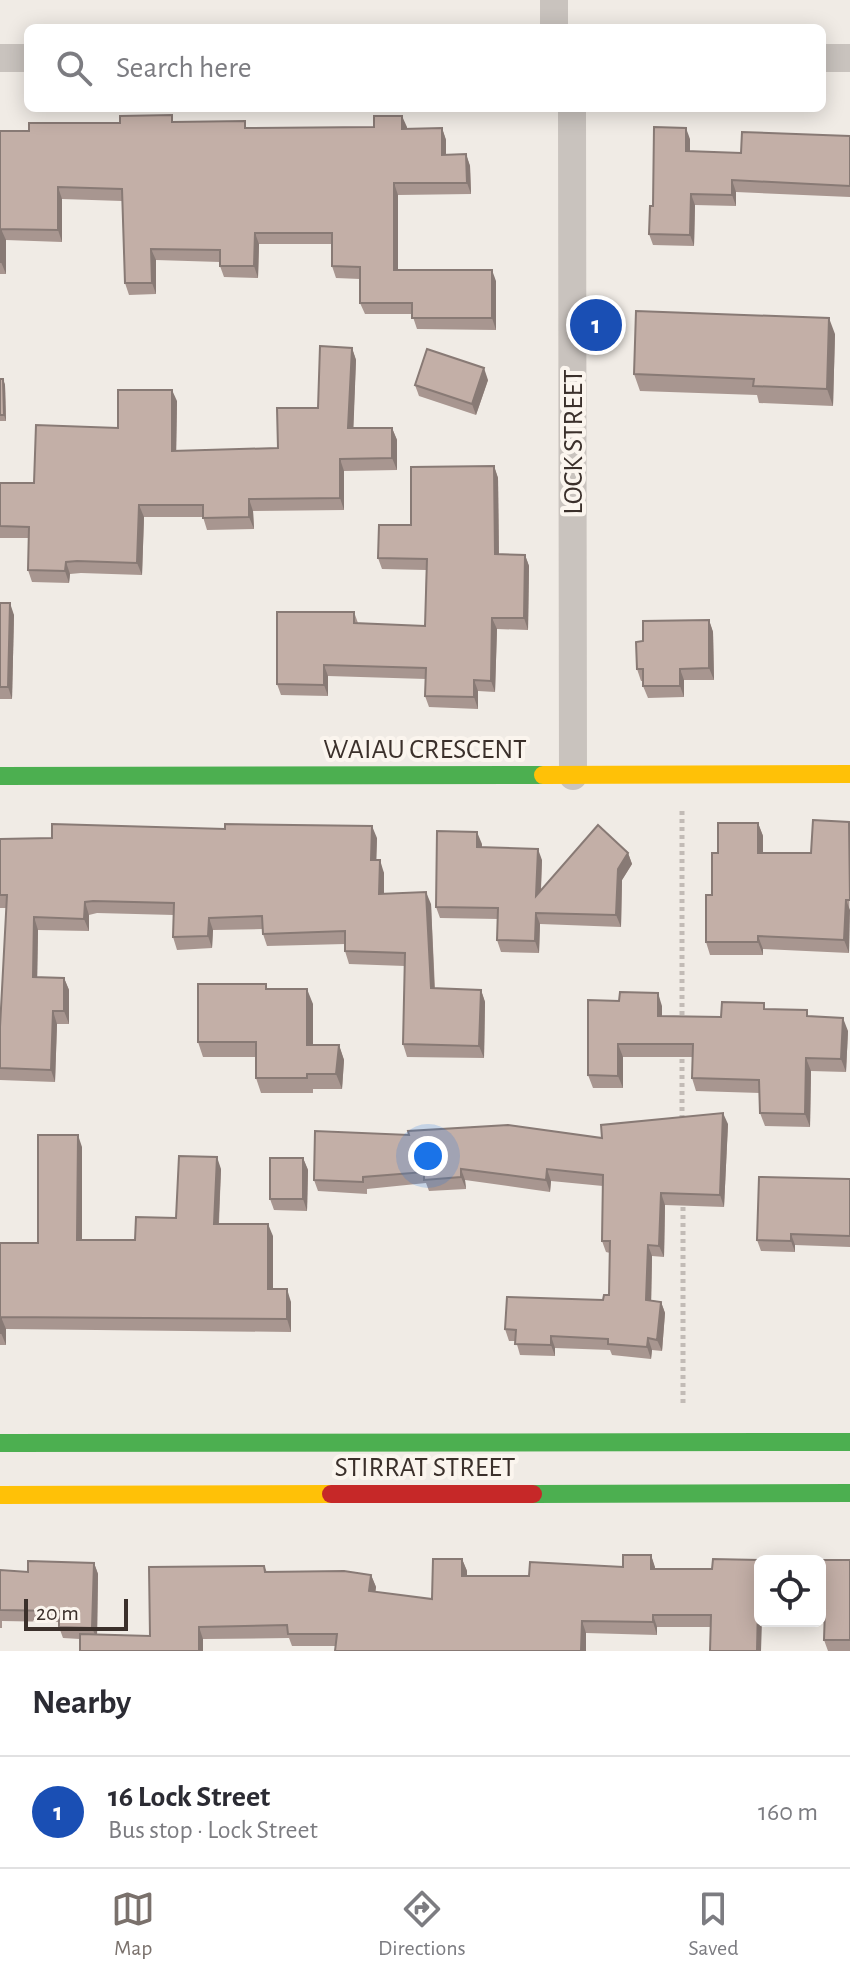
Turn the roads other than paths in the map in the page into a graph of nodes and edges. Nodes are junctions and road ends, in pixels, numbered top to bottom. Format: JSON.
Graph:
{"nodes":[{"id":1,"x":554,"y":0,"type":"edge"},
{"id":2,"x":554,"y":24,"type":"edge"},
{"id":3,"x":0,"y":58,"type":"edge"},
{"id":4,"x":24,"y":58,"type":"edge"},
{"id":5,"x":826,"y":58,"type":"edge"},
{"id":6,"x":850,"y":58,"type":"edge"},
{"id":7,"x":572,"y":112,"type":"edge"},
{"id":8,"x":850,"y":774,"type":"edge"},
{"id":9,"x":0,"y":776,"type":"edge"},
{"id":10,"x":573,"y":776,"type":"junction"},
{"id":11,"x":850,"y":1442,"type":"edge"},
{"id":12,"x":0,"y":1443,"type":"edge"},
{"id":13,"x":850,"y":1493,"type":"edge"},
{"id":14,"x":0,"y":1495,"type":"edge"}],
"edges":[{"from":1,"to":2,"type":"street"},
{"from":3,"to":4,"type":"street"},
{"from":5,"to":6,"type":"street"},
{"from":7,"to":10,"type":"street","name":"LOCK STREET"},
{"from":8,"to":10,"type":"street","name":"WAIAU CRESCENT"},
{"from":9,"to":10,"type":"street","name":"WAIAU CRESCENT"},
{"from":11,"to":12,"type":"street","name":"STIRRAT STREET"},
{"from":13,"to":14,"type":"street","name":"STIRRAT STREET"}]}
